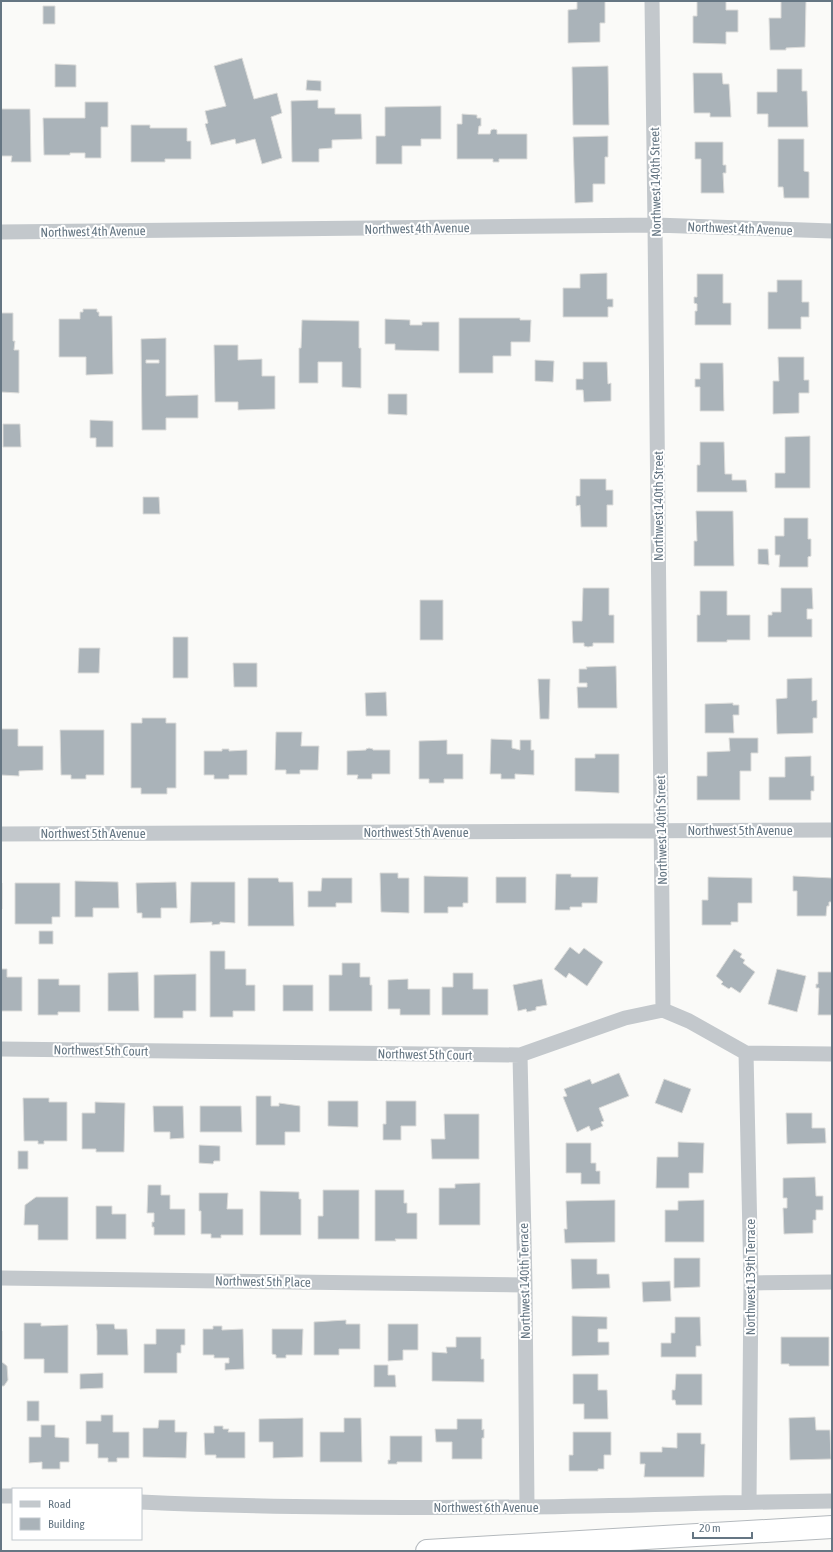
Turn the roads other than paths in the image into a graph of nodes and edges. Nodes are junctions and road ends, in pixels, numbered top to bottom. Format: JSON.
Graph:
{"nodes":[{"id":1,"x":652,"y":1,"type":"edge"},
{"id":2,"x":655,"y":225,"type":"junction"},
{"id":3,"x":832,"y":231,"type":"edge"},
{"id":4,"x":1,"y":232,"type":"edge"},
{"id":5,"x":832,"y":830,"type":"edge"},
{"id":6,"x":660,"y":831,"type":"junction"},
{"id":7,"x":1,"y":834,"type":"edge"},
{"id":8,"x":663,"y":1010,"type":"junction"},
{"id":9,"x":1,"y":1048,"type":"edge"},
{"id":10,"x":746,"y":1053,"type":"junction"},
{"id":11,"x":832,"y":1054,"type":"edge"},
{"id":12,"x":520,"y":1055,"type":"junction"},
{"id":13,"x":1,"y":1278,"type":"edge"},
{"id":14,"x":832,"y":1282,"type":"edge"},
{"id":15,"x":751,"y":1283,"type":"junction"},
{"id":16,"x":524,"y":1285,"type":"junction"},
{"id":17,"x":1,"y":1496,"type":"edge"},
{"id":18,"x":12,"y":1496,"type":"edge"},
{"id":19,"x":832,"y":1501,"type":"edge"},
{"id":20,"x":142,"y":1502,"type":"edge"},
{"id":21,"x":749,"y":1502,"type":"junction"},
{"id":22,"x":526,"y":1507,"type":"junction"},
{"id":23,"x":832,"y":1527,"type":"edge"},
{"id":24,"x":427,"y":1551,"type":"edge"}],
"edges":[{"from":1,"to":2,"type":"street","name":"Northwest 140th Street"},
{"from":2,"to":3,"type":"street","name":"Northwest 4th Avenue"},
{"from":2,"to":4,"type":"street","name":"Northwest 4th Avenue"},
{"from":2,"to":6,"type":"street","name":"Northwest 140th Street"},
{"from":5,"to":6,"type":"street","name":"Northwest 5th Avenue"},
{"from":6,"to":7,"type":"street","name":"Northwest 5th Avenue"},
{"from":6,"to":8,"type":"street","name":"Northwest 140th Street"},
{"from":8,"to":10,"type":"street"},
{"from":8,"to":12,"type":"street","name":"Northwest 5th Court"},
{"from":9,"to":12,"type":"street","name":"Northwest 5th Court"},
{"from":10,"to":11,"type":"street"},
{"from":10,"to":15,"type":"street","name":"Northwest 139th Terrace"},
{"from":12,"to":16,"type":"street","name":"Northwest 140th Terrace"},
{"from":13,"to":16,"type":"street","name":"Northwest 5th Place"},
{"from":14,"to":15,"type":"street"},
{"from":15,"to":21,"type":"street","name":"Northwest 139th Terrace"},
{"from":16,"to":22,"type":"street","name":"Northwest 140th Terrace"},
{"from":17,"to":18,"type":"street"},
{"from":19,"to":21,"type":"street","name":"Northwest 6th Avenue"},
{"from":20,"to":22,"type":"street","name":"Northwest 6th Avenue"},
{"from":21,"to":22,"type":"street","name":"Northwest 6th Avenue"},
{"from":23,"to":24,"type":"highway"}]}
